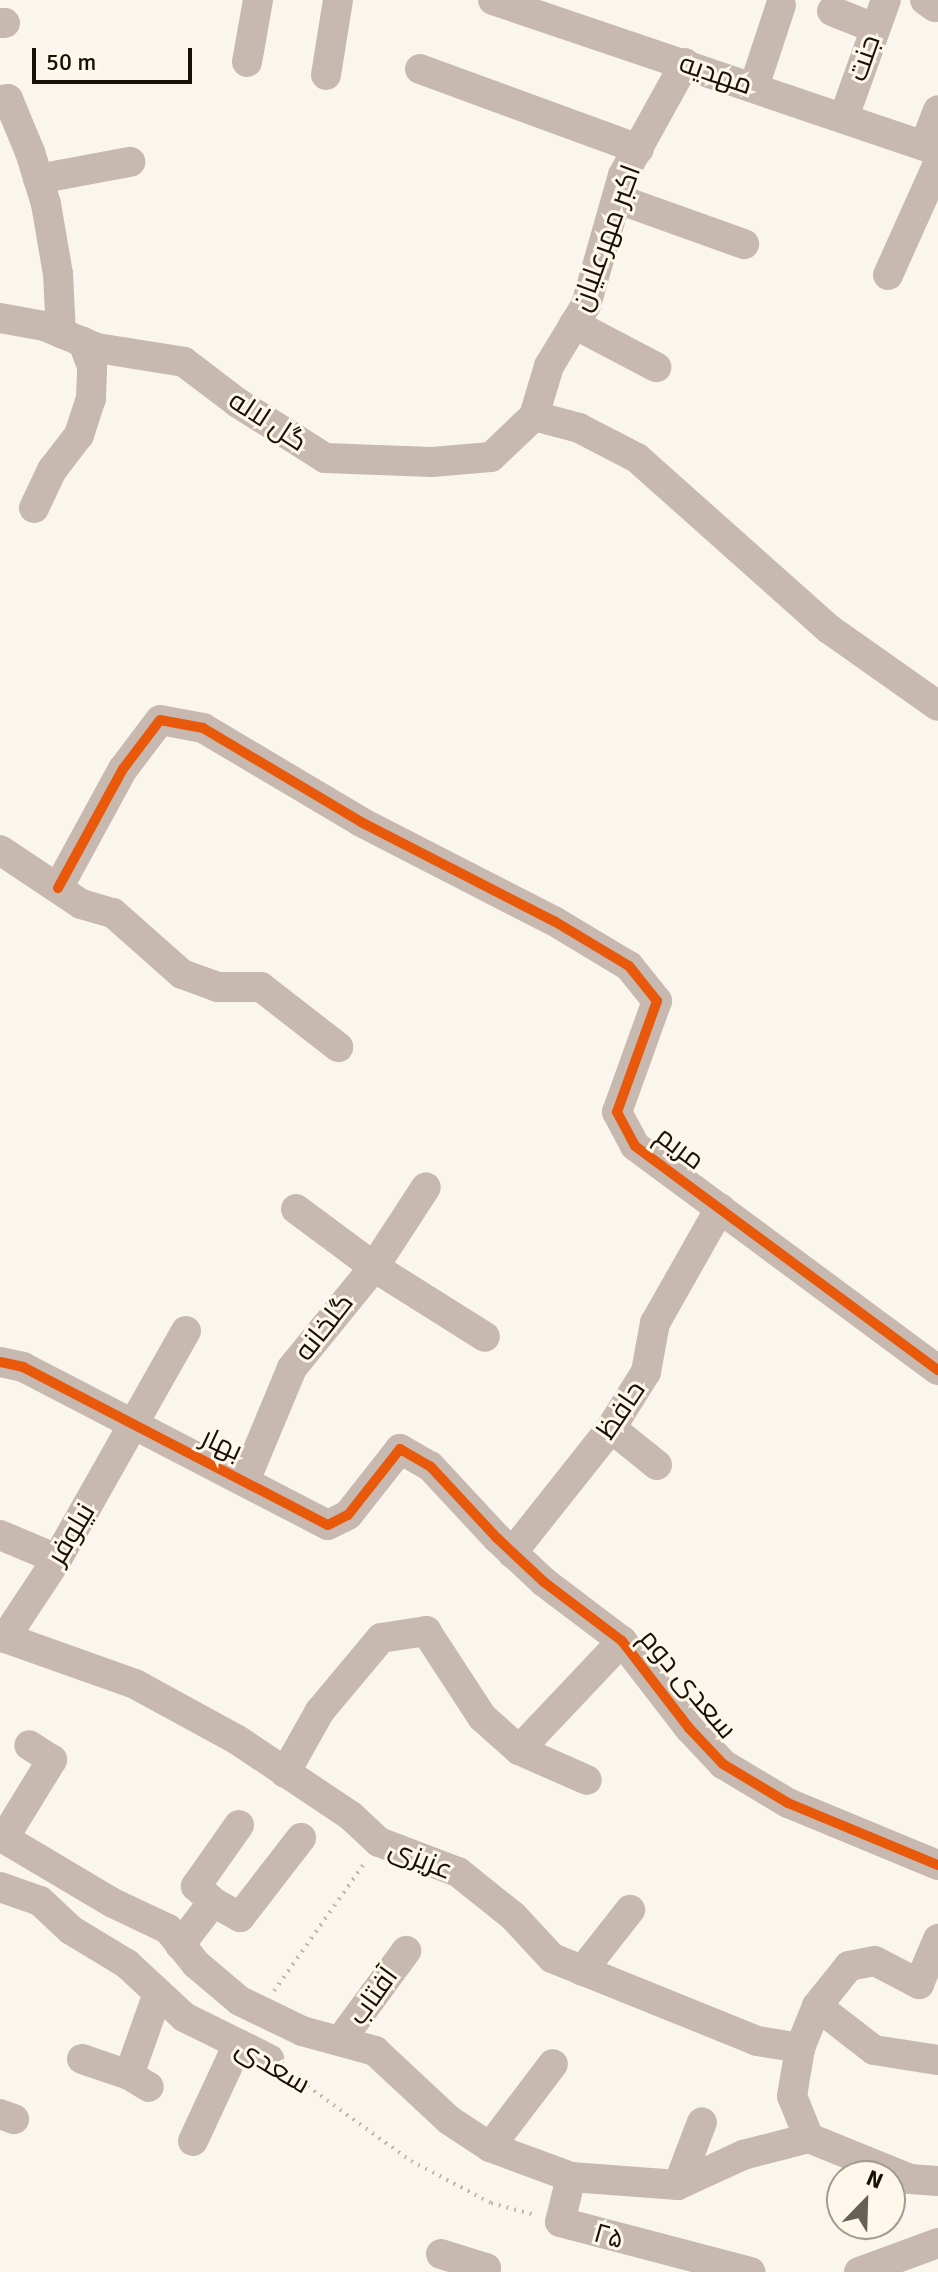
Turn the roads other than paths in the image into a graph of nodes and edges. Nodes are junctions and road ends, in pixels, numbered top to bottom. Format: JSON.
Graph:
{"nodes":[{"id":1,"x":258,"y":0,"type":"edge"},
{"id":2,"x":338,"y":0,"type":"edge"},
{"id":3,"x":493,"y":0,"type":"edge"},
{"id":4,"x":886,"y":0,"type":"edge"},
{"id":5,"x":925,"y":0,"type":"edge"},
{"id":6,"x":938,"y":4,"type":"edge"},
{"id":7,"x":781,"y":5,"type":"dead end"},
{"id":8,"x":832,"y":11,"type":"dead end"},
{"id":9,"x":874,"y":28,"type":"junction"},
{"id":10,"x":247,"y":62,"type":"dead end"},
{"id":11,"x":685,"y":63,"type":"junction"},
{"id":12,"x":420,"y":69,"type":"dead end"},
{"id":13,"x":326,"y":75,"type":"dead end"},
{"id":14,"x":754,"y":87,"type":"junction"},
{"id":15,"x":4,"y":99,"type":"edge"},
{"id":16,"x":938,"y":110,"type":"edge"},
{"id":17,"x":844,"y":117,"type":"junction"},
{"id":18,"x":639,"y":149,"type":"junction"},
{"id":19,"x":934,"y":153,"type":"edge"},
{"id":20,"x":130,"y":162,"type":"dead end"},
{"id":21,"x":38,"y":179,"type":"junction"},
{"id":22,"x":618,"y":199,"type":"junction"},
{"id":23,"x":744,"y":244,"type":"dead end"},
{"id":24,"x":888,"y":275,"type":"dead end"},
{"id":25,"x":0,"y":318,"type":"edge"},
{"id":26,"x":574,"y":324,"type":"junction"},
{"id":27,"x":72,"y":338,"type":"junction"},
{"id":28,"x":656,"y":367,"type":"dead end"},
{"id":29,"x":534,"y":416,"type":"junction"},
{"id":30,"x":34,"y":508,"type":"dead end"},
{"id":31,"x":938,"y":706,"type":"edge"},
{"id":32,"x":0,"y":850,"type":"edge"},
{"id":33,"x":58,"y":888,"type":"junction"},
{"id":34,"x":338,"y":1047,"type":"dead end"},
{"id":35,"x":426,"y":1187,"type":"dead end"},
{"id":36,"x":720,"y":1208,"type":"junction"},
{"id":37,"x":296,"y":1209,"type":"dead end"},
{"id":38,"x":374,"y":1267,"type":"junction"},
{"id":39,"x":186,"y":1331,"type":"dead end"},
{"id":40,"x":485,"y":1337,"type":"dead end"},
{"id":41,"x":0,"y":1362,"type":"edge"},
{"id":42,"x":938,"y":1370,"type":"edge"},
{"id":43,"x":134,"y":1427,"type":"junction"},
{"id":44,"x":611,"y":1428,"type":"junction"},
{"id":45,"x":400,"y":1449,"type":"joint"},
{"id":46,"x":657,"y":1465,"type":"dead end"},
{"id":47,"x":245,"y":1481,"type":"junction"},
{"id":48,"x":0,"y":1535,"type":"edge"},
{"id":49,"x":512,"y":1553,"type":"junction"},
{"id":50,"x":57,"y":1559,"type":"junction"},
{"id":51,"x":2,"y":1637,"type":"edge"},
{"id":52,"x":622,"y":1641,"type":"junction"},
{"id":53,"x":29,"y":1745,"type":"dead end"},
{"id":54,"x":519,"y":1750,"type":"junction"},
{"id":55,"x":285,"y":1773,"type":"junction"},
{"id":56,"x":587,"y":1780,"type":"dead end"},
{"id":57,"x":239,"y":1825,"type":"dead end"},
{"id":58,"x":2,"y":1837,"type":"edge"},
{"id":59,"x":301,"y":1838,"type":"dead end"},
{"id":60,"x":938,"y":1865,"type":"edge"},
{"id":61,"x":0,"y":1887,"type":"edge"},
{"id":62,"x":213,"y":1902,"type":"junction"},
{"id":63,"x":630,"y":1910,"type":"dead end"},
{"id":64,"x":938,"y":1939,"type":"edge"},
{"id":65,"x":180,"y":1945,"type":"junction"},
{"id":66,"x":406,"y":1951,"type":"dead end"},
{"id":67,"x":582,"y":1971,"type":"junction"},
{"id":68,"x":158,"y":1993,"type":"junction"},
{"id":69,"x":817,"y":2006,"type":"junction"},
{"id":70,"x":250,"y":2007,"type":"junction"},
{"id":71,"x":228,"y":2039,"type":"junction"},
{"id":72,"x":340,"y":2041,"type":"junction"},
{"id":73,"x":800,"y":2048,"type":"junction"},
{"id":74,"x":82,"y":2059,"type":"dead end"},
{"id":75,"x":269,"y":2059,"type":"road end"},
{"id":76,"x":938,"y":2060,"type":"edge"},
{"id":77,"x":553,"y":2064,"type":"dead end"},
{"id":78,"x":702,"y":2122,"type":"dead end"},
{"id":79,"x":809,"y":2138,"type":"junction"},
{"id":80,"x":193,"y":2141,"type":"dead end"},
{"id":81,"x":490,"y":2147,"type":"junction"},
{"id":82,"x":571,"y":2177,"type":"junction"},
{"id":83,"x":938,"y":2181,"type":"edge"},
{"id":84,"x":678,"y":2185,"type":"junction"},
{"id":85,"x":938,"y":2243,"type":"edge"},
{"id":86,"x":441,"y":2254,"type":"dead end"},
{"id":87,"x":485,"y":2272,"type":"edge"},
{"id":88,"x":751,"y":2272,"type":"edge"},
{"id":89,"x":859,"y":2272,"type":"edge"}],
"edges":[{"from":1,"to":10,"type":"street"},
{"from":2,"to":13,"type":"street"},
{"from":3,"to":11,"type":"street","name":"مهدیه"},
{"from":4,"to":9,"type":"street","name":"جنت"},
{"from":5,"to":6,"type":"street"},
{"from":7,"to":14,"type":"street"},
{"from":8,"to":9,"type":"street"},
{"from":9,"to":17,"type":"street","name":"جنت"},
{"from":11,"to":14,"type":"street","name":"مهدیه"},
{"from":11,"to":18,"type":"street","name":"اکبر مهرعلیان"},
{"from":12,"to":18,"type":"street"},
{"from":14,"to":17,"type":"street","name":"مهدیه"},
{"from":15,"to":21,"type":"street"},
{"from":16,"to":19,"type":"street"},
{"from":17,"to":19,"type":"street","name":"مهدیه"},
{"from":18,"to":22,"type":"street","name":"اکبر مهرعلیان"},
{"from":19,"to":24,"type":"street"},
{"from":20,"to":21,"type":"street"},
{"from":21,"to":27,"type":"street"},
{"from":22,"to":23,"type":"street"},
{"from":22,"to":26,"type":"street","name":"اکبر مهرعلیان"},
{"from":25,"to":27,"type":"street","name":"گل لاله"},
{"from":26,"to":28,"type":"street"},
{"from":26,"to":29,"type":"street","name":"اکبر مهرعلیان"},
{"from":27,"to":29,"type":"street","name":"گل لاله"},
{"from":27,"to":30,"type":"street"},
{"from":29,"to":31,"type":"street"},
{"from":32,"to":33,"type":"street"},
{"from":33,"to":34,"type":"street"},
{"from":33,"to":36,"type":"street","name":"مریم"},
{"from":35,"to":38,"type":"street","name":"گلخانه"},
{"from":36,"to":42,"type":"street","name":"مریم"},
{"from":36,"to":44,"type":"street","name":"حافظ"},
{"from":37,"to":38,"type":"street"},
{"from":38,"to":40,"type":"street"},
{"from":38,"to":47,"type":"street","name":"گلخانه"},
{"from":39,"to":43,"type":"street","name":"نیلوفر"},
{"from":41,"to":43,"type":"street","name":"بهار"},
{"from":43,"to":47,"type":"street","name":"بهار"},
{"from":43,"to":50,"type":"street","name":"نیلوفر"},
{"from":44,"to":46,"type":"street"},
{"from":44,"to":49,"type":"street","name":"حافظ"},
{"from":45,"to":47,"type":"street","name":"بهار"},
{"from":45,"to":49,"type":"street","name":"سعدی دوم"},
{"from":48,"to":50,"type":"street"},
{"from":49,"to":52,"type":"street","name":"سعدی دوم"},
{"from":50,"to":51,"type":"street","name":"نیلوفر"},
{"from":51,"to":55,"type":"street","name":"عزیزی"},
{"from":52,"to":54,"type":"street"},
{"from":52,"to":60,"type":"street","name":"سعدی دوم"},
{"from":53,"to":58,"type":"street"},
{"from":54,"to":55,"type":"street"},
{"from":54,"to":56,"type":"street"},
{"from":55,"to":67,"type":"street","name":"عزیزی"},
{"from":57,"to":62,"type":"street"},
{"from":58,"to":65,"type":"street"},
{"from":59,"to":62,"type":"street"},
{"from":61,"to":68,"type":"street","name":"سعدی"},
{"from":62,"to":65,"type":"street"},
{"from":63,"to":67,"type":"street"},
{"from":64,"to":69,"type":"street"},
{"from":65,"to":70,"type":"street"},
{"from":66,"to":72,"type":"street","name":"آفتاب"},
{"from":67,"to":73,"type":"street","name":"عزیزی"},
{"from":68,"to":71,"type":"street","name":"سعدی"},
{"from":68,"to":74,"type":"street"},
{"from":69,"to":73,"type":"street"},
{"from":69,"to":76,"type":"street"},
{"from":70,"to":71,"type":"street"},
{"from":70,"to":72,"type":"street"},
{"from":71,"to":75,"type":"street","name":"سعدی"},
{"from":71,"to":80,"type":"street"},
{"from":72,"to":81,"type":"street"},
{"from":73,"to":79,"type":"street"},
{"from":77,"to":81,"type":"street"},
{"from":78,"to":84,"type":"street"},
{"from":79,"to":83,"type":"street"},
{"from":79,"to":84,"type":"street"},
{"from":81,"to":82,"type":"street"},
{"from":82,"to":84,"type":"street"},
{"from":82,"to":88,"type":"street","name":"۲۵"},
{"from":85,"to":89,"type":"street"},
{"from":86,"to":87,"type":"street"}]}
